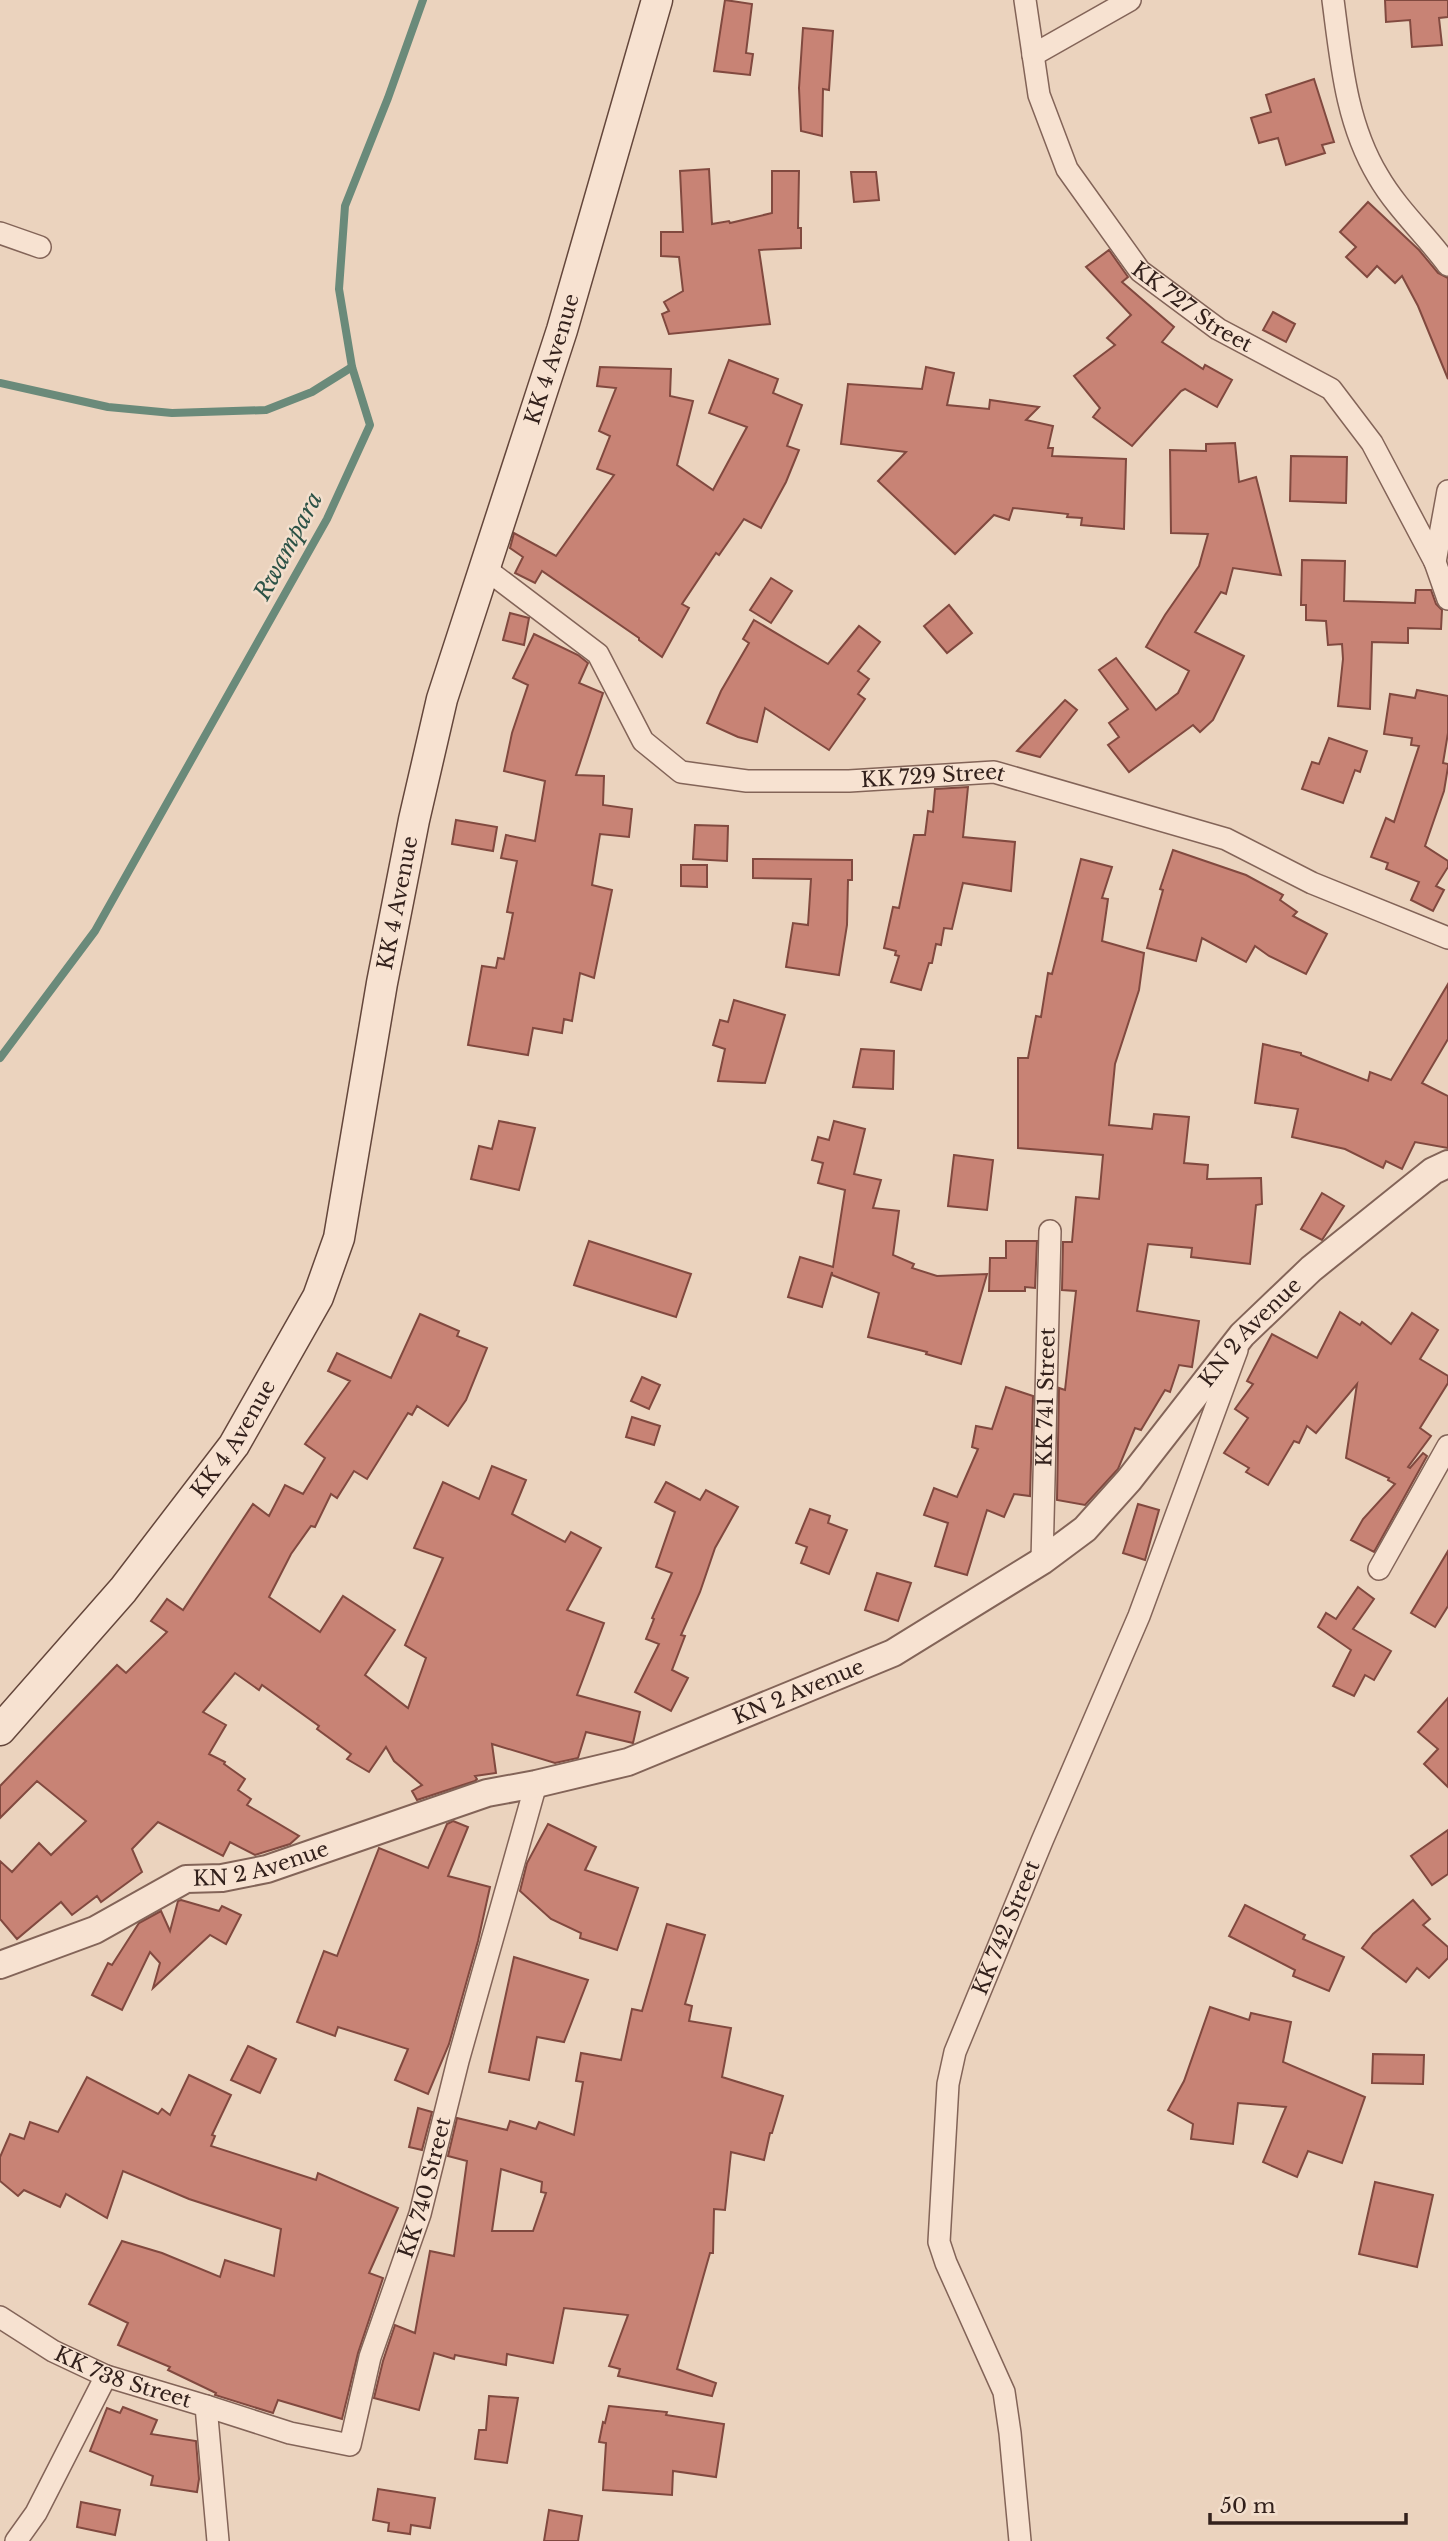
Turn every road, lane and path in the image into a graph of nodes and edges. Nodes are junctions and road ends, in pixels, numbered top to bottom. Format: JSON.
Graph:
{"nodes":[{"id":1,"x":657,"y":0,"type":"edge"},
{"id":2,"x":1025,"y":0,"type":"edge"},
{"id":3,"x":1130,"y":0,"type":"edge"},
{"id":4,"x":1333,"y":0,"type":"edge"},
{"id":5,"x":1033,"y":55,"type":"junction"},
{"id":6,"x":0,"y":233,"type":"edge"},
{"id":7,"x":40,"y":247,"type":"dead end"},
{"id":8,"x":1448,"y":265,"type":"edge"},
{"id":9,"x":1448,"y":491,"type":"edge"},
{"id":10,"x":1435,"y":562,"type":"junction"},
{"id":11,"x":483,"y":567,"type":"junction"},
{"id":12,"x":1448,"y":599,"type":"edge"},
{"id":13,"x":1448,"y":938,"type":"edge"},
{"id":14,"x":1448,"y":1164,"type":"edge"},
{"id":15,"x":1050,"y":1231,"type":"dead end"},
{"id":16,"x":1242,"y":1335,"type":"junction"},
{"id":17,"x":1448,"y":1446,"type":"edge"},
{"id":18,"x":1042,"y":1561,"type":"junction"},
{"id":19,"x":1379,"y":1569,"type":"dead end"},
{"id":20,"x":0,"y":1730,"type":"edge"},
{"id":21,"x":536,"y":1784,"type":"junction"},
{"id":22,"x":0,"y":1965,"type":"edge"},
{"id":23,"x":0,"y":2317,"type":"edge"},
{"id":24,"x":106,"y":2376,"type":"junction"},
{"id":25,"x":206,"y":2406,"type":"junction"},
{"id":26,"x":16,"y":2541,"type":"edge"},
{"id":27,"x":218,"y":2541,"type":"edge"},
{"id":28,"x":1020,"y":2541,"type":"edge"}],
"edges":[{"from":1,"to":11,"type":"main road","name":"KK 4 Avenue"},
{"from":2,"to":5,"type":"street","name":"KK 727 Street"},
{"from":3,"to":5,"type":"street"},
{"from":4,"to":8,"type":"street"},
{"from":5,"to":10,"type":"street","name":"KK 727 Street"},
{"from":6,"to":7,"type":"street"},
{"from":9,"to":10,"type":"street"},
{"from":10,"to":12,"type":"street","name":"KK 727 Street"},
{"from":11,"to":13,"type":"street","name":"KK 729 Street"},
{"from":11,"to":20,"type":"main road","name":"KK 4 Avenue"},
{"from":14,"to":16,"type":"street","name":"KN 2 Avenue"},
{"from":15,"to":18,"type":"street","name":"KK 741 Street"},
{"from":16,"to":18,"type":"street","name":"KN 2 Avenue"},
{"from":16,"to":28,"type":"street","name":"KK 742 Street"},
{"from":17,"to":19,"type":"street"},
{"from":18,"to":21,"type":"street","name":"KN 2 Avenue"},
{"from":21,"to":22,"type":"street","name":"KN 2 Avenue"},
{"from":21,"to":25,"type":"street","name":"KK 740 Street"},
{"from":23,"to":24,"type":"street","name":"KK 738 Street"},
{"from":24,"to":25,"type":"street","name":"KK 738 Street"},
{"from":24,"to":26,"type":"street"},
{"from":25,"to":27,"type":"street","name":"KK 738 Street"}]}
